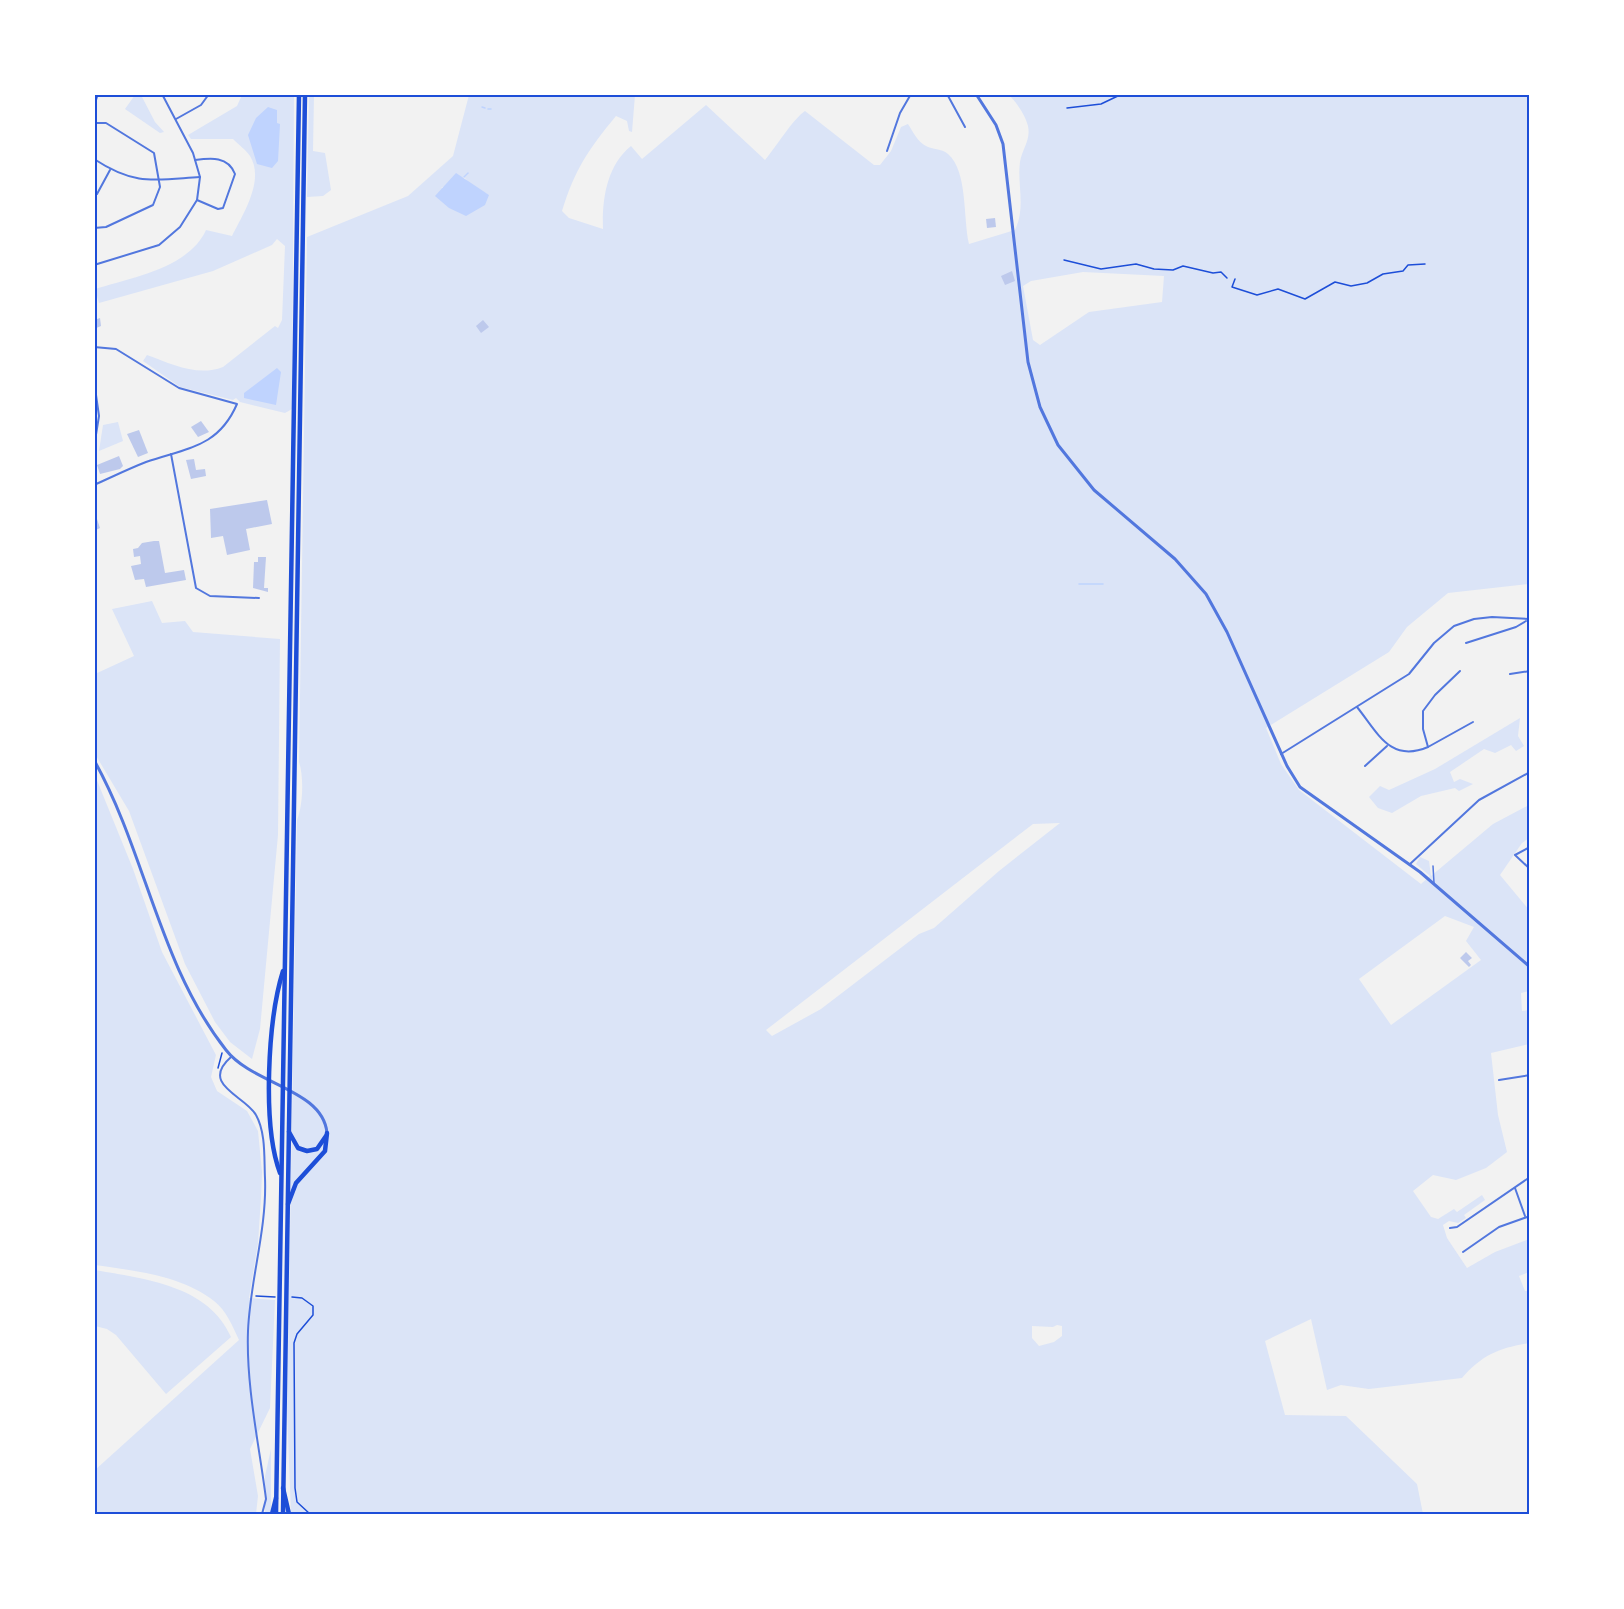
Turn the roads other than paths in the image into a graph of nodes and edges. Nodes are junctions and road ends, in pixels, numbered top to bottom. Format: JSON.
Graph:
{"nodes":[{"id":1,"x":162,"y":94,"type":"edge"},
{"id":2,"x":208,"y":94,"type":"edge"},
{"id":3,"x":299,"y":94,"type":"edge"},
{"id":4,"x":305,"y":94,"type":"edge"},
{"id":5,"x":910,"y":94,"type":"edge"},
{"id":6,"x":947,"y":94,"type":"edge"},
{"id":7,"x":976,"y":94,"type":"edge"},
{"id":8,"x":97,"y":97,"type":"dead end"},
{"id":9,"x":94,"y":106,"type":"edge"},
{"id":10,"x":94,"y":118,"type":"edge"},
{"id":11,"x":176,"y":120,"type":"junction"},
{"id":12,"x":96,"y":123,"type":"edge"},
{"id":13,"x":965,"y":127,"type":"dead end"},
{"id":14,"x":887,"y":151,"type":"dead end"},
{"id":15,"x":94,"y":159,"type":"edge"},
{"id":16,"x":195,"y":160,"type":"junction"},
{"id":17,"x":110,"y":170,"type":"junction"},
{"id":18,"x":200,"y":177,"type":"junction"},
{"id":19,"x":159,"y":180,"type":"junction"},
{"id":20,"x":97,"y":194,"type":"dead end"},
{"id":21,"x":197,"y":200,"type":"junction"},
{"id":22,"x":94,"y":228,"type":"edge"},
{"id":23,"x":94,"y":258,"type":"edge"},
{"id":24,"x":95,"y":265,"type":"edge"},
{"id":25,"x":94,"y":347,"type":"edge"},
{"id":26,"x":95,"y":382,"type":"edge"},
{"id":27,"x":299,"y":410,"type":"junction"},
{"id":28,"x":97,"y":417,"type":"edge"},
{"id":29,"x":299,"y":423,"type":"junction"},
{"id":30,"x":94,"y":447,"type":"edge"},
{"id":31,"x":171,"y":454,"type":"junction"},
{"id":32,"x":94,"y":485,"type":"edge"},
{"id":33,"x":259,"y":597,"type":"dead end"},
{"id":34,"x":1529,"y":619,"type":"edge"},
{"id":35,"x":1466,"y":643,"type":"dead end"},
{"id":36,"x":1460,"y":671,"type":"dead end"},
{"id":37,"x":1530,"y":671,"type":"edge"},
{"id":38,"x":1510,"y":674,"type":"dead end"},
{"id":39,"x":1357,"y":707,"type":"junction"},
{"id":40,"x":1473,"y":722,"type":"dead end"},
{"id":41,"x":1388,"y":746,"type":"junction"},
{"id":42,"x":1428,"y":747,"type":"junction"},
{"id":43,"x":1281,"y":754,"type":"junction"},
{"id":44,"x":94,"y":760,"type":"edge"},
{"id":45,"x":1365,"y":766,"type":"dead end"},
{"id":46,"x":1530,"y":772,"type":"edge"},
{"id":47,"x":1530,"y":847,"type":"edge"},
{"id":48,"x":1410,"y":864,"type":"junction"},
{"id":49,"x":1433,"y":866,"type":"dead end"},
{"id":50,"x":1530,"y":869,"type":"edge"},
{"id":51,"x":1434,"y":884,"type":"junction"},
{"id":52,"x":285,"y":965,"type":"junction"},
{"id":53,"x":1530,"y":967,"type":"edge"},
{"id":54,"x":232,"y":1057,"type":"junction"},
{"id":55,"x":1530,"y":1075,"type":"edge"},
{"id":56,"x":1499,"y":1080,"type":"dead end"},
{"id":57,"x":268,"y":1082,"type":"junction"},
{"id":58,"x":288,"y":1130,"type":"junction"},
{"id":59,"x":327,"y":1133,"type":"junction"},
{"id":60,"x":281,"y":1176,"type":"junction"},
{"id":61,"x":1530,"y":1177,"type":"edge"},
{"id":62,"x":1515,"y":1188,"type":"junction"},
{"id":63,"x":286,"y":1208,"type":"junction"},
{"id":64,"x":1528,"y":1216,"type":"edge"},
{"id":65,"x":1450,"y":1228,"type":"dead end"},
{"id":66,"x":1462,"y":1252,"type":"dead end"},
{"id":67,"x":283,"y":1488,"type":"junction"},
{"id":68,"x":262,"y":1515,"type":"edge"},
{"id":69,"x":274,"y":1515,"type":"edge"},
{"id":70,"x":283,"y":1515,"type":"edge"},
{"id":71,"x":289,"y":1515,"type":"edge"}],
"edges":[{"from":1,"to":11,"type":"street"},
{"from":2,"to":11,"type":"street"},
{"from":3,"to":27,"type":"highway"},
{"from":4,"to":27,"type":"highway"},
{"from":5,"to":14,"type":"street"},
{"from":6,"to":13,"type":"street"},
{"from":7,"to":43,"type":"street"},
{"from":8,"to":9,"type":"street"},
{"from":10,"to":12,"type":"street"},
{"from":11,"to":16,"type":"street"},
{"from":12,"to":19,"type":"street"},
{"from":15,"to":17,"type":"street"},
{"from":16,"to":18,"type":"street"},
{"from":16,"to":21,"type":"street"},
{"from":17,"to":19,"type":"street"},
{"from":17,"to":20,"type":"street"},
{"from":18,"to":19,"type":"street"},
{"from":18,"to":21,"type":"street"},
{"from":19,"to":22,"type":"street"},
{"from":21,"to":24,"type":"street"},
{"from":23,"to":24,"type":"street"},
{"from":25,"to":31,"type":"street"},
{"from":26,"to":28,"type":"street"},
{"from":27,"to":29,"type":"highway"},
{"from":28,"to":30,"type":"street"},
{"from":29,"to":52,"type":"highway"},
{"from":29,"to":58,"type":"highway"},
{"from":31,"to":32,"type":"street"},
{"from":31,"to":33,"type":"street"},
{"from":34,"to":35,"type":"street"},
{"from":34,"to":39,"type":"street"},
{"from":36,"to":42,"type":"street"},
{"from":37,"to":38,"type":"street"},
{"from":39,"to":41,"type":"street"},
{"from":39,"to":43,"type":"street"},
{"from":40,"to":42,"type":"street"},
{"from":41,"to":42,"type":"street"},
{"from":41,"to":45,"type":"street"},
{"from":43,"to":48,"type":"street"},
{"from":44,"to":54,"type":"street"},
{"from":46,"to":48,"type":"street"},
{"from":47,"to":50,"type":"street"},
{"from":48,"to":51,"type":"street"},
{"from":49,"to":51,"type":"lane"},
{"from":51,"to":53,"type":"street"},
{"from":52,"to":57,"type":"highway"},
{"from":52,"to":60,"type":"highway"},
{"from":54,"to":57,"type":"street"},
{"from":54,"to":68,"type":"street"},
{"from":55,"to":56,"type":"street"},
{"from":57,"to":59,"type":"street"},
{"from":57,"to":60,"type":"highway"},
{"from":58,"to":59,"type":"highway"},
{"from":58,"to":63,"type":"highway"},
{"from":59,"to":63,"type":"highway"},
{"from":60,"to":69,"type":"highway"},
{"from":61,"to":62,"type":"street"},
{"from":62,"to":64,"type":"street"},
{"from":62,"to":65,"type":"street"},
{"from":63,"to":67,"type":"highway"},
{"from":64,"to":66,"type":"street"},
{"from":67,"to":70,"type":"highway"},
{"from":67,"to":71,"type":"highway"}]}
